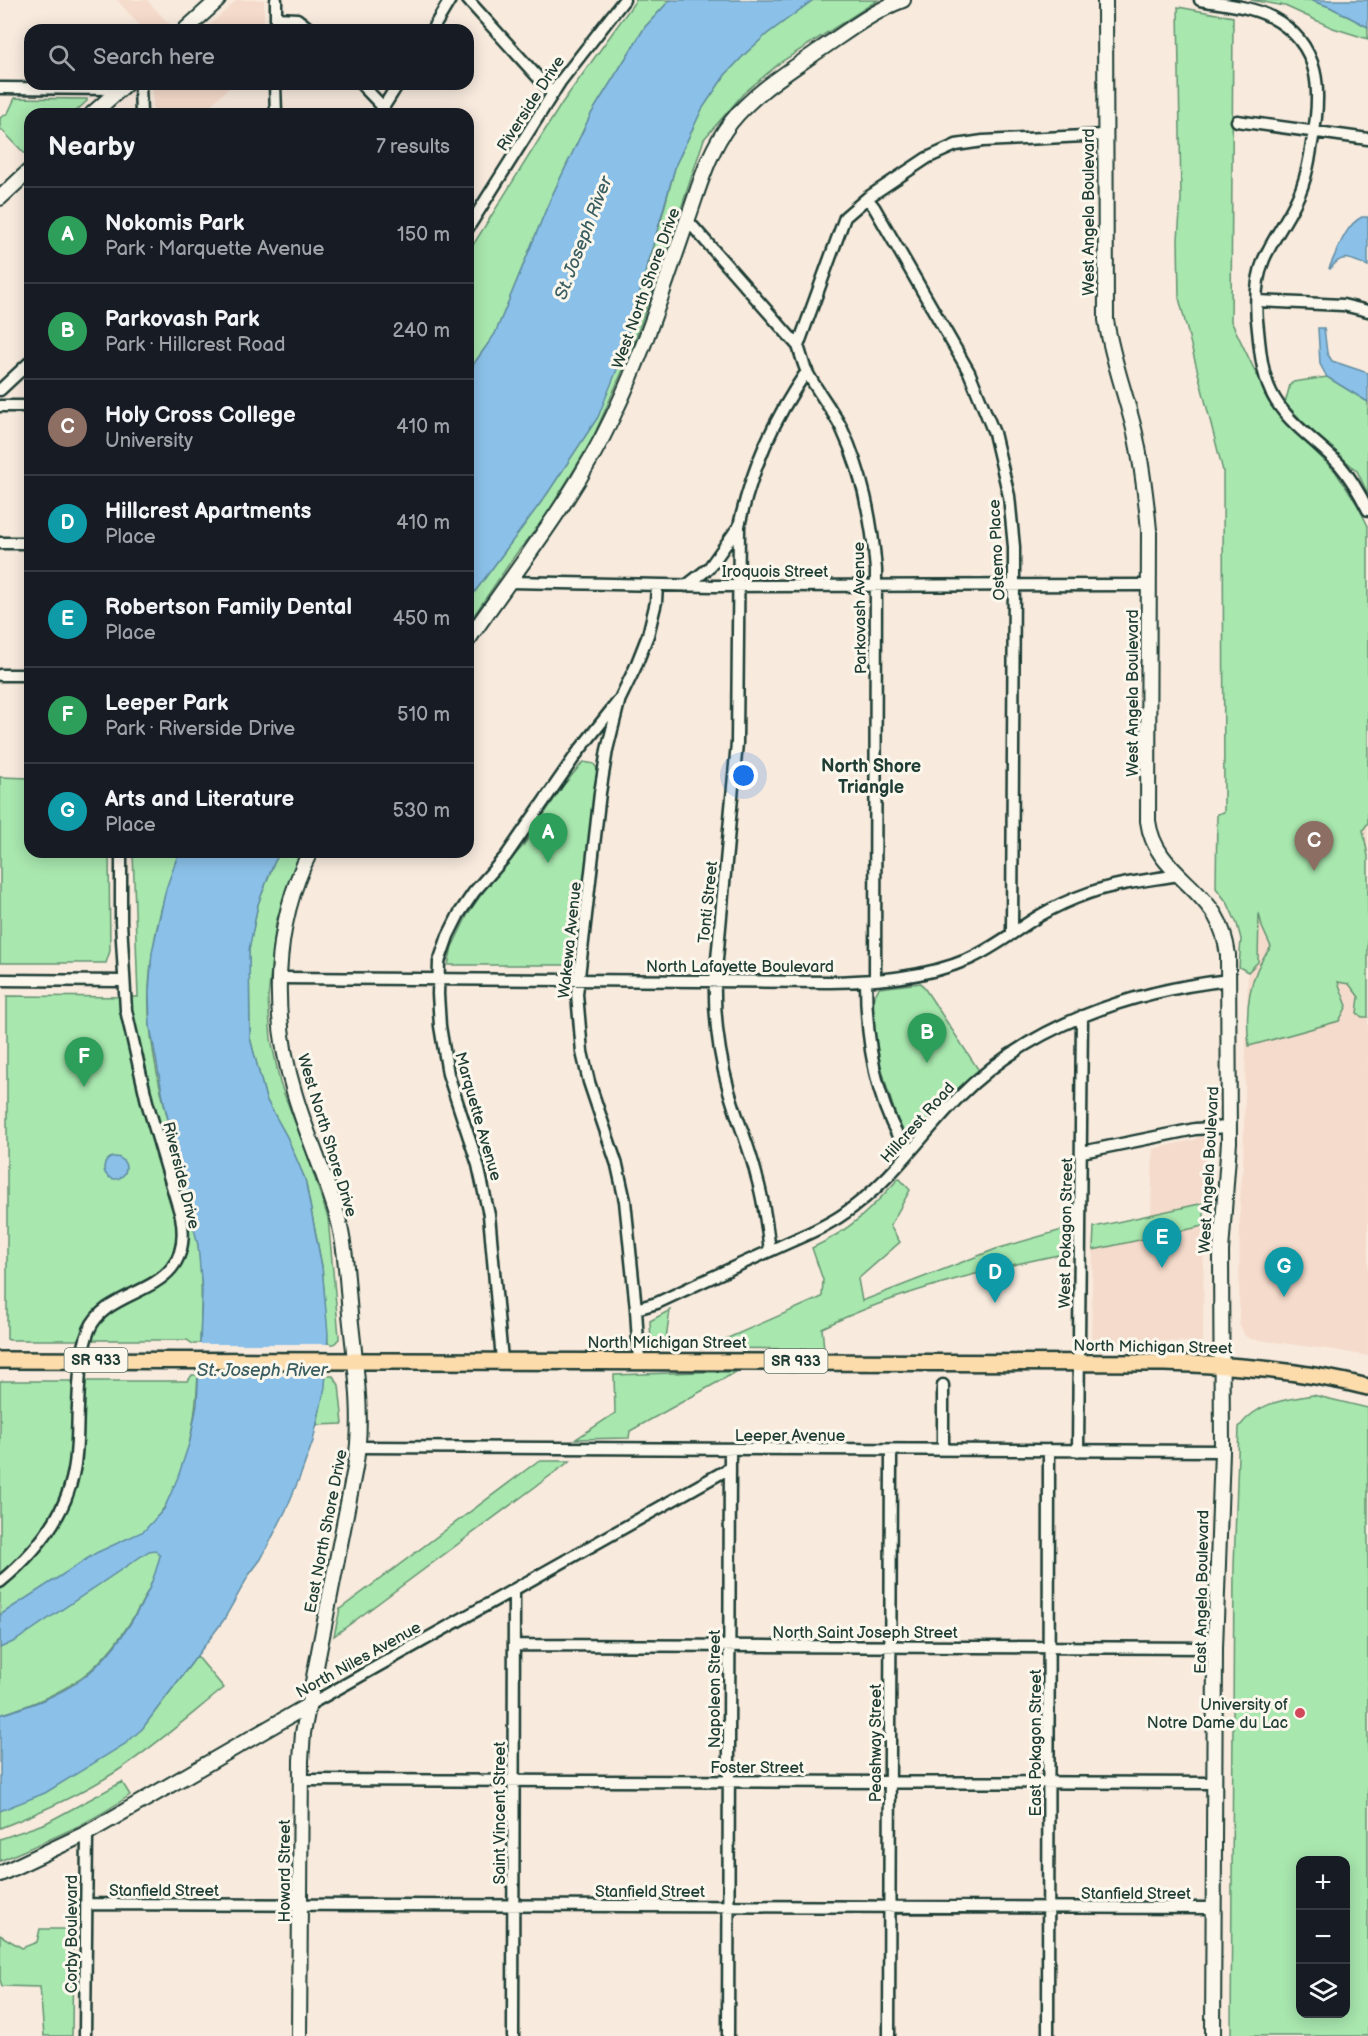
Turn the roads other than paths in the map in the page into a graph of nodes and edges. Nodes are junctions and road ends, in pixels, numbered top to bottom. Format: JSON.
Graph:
{"nodes":[{"id":1,"x":218,"y":0,"type":"edge"},
{"id":2,"x":276,"y":0,"type":"edge"},
{"id":3,"x":450,"y":0,"type":"edge"},
{"id":4,"x":468,"y":0,"type":"edge"},
{"id":5,"x":624,"y":0,"type":"edge"},
{"id":6,"x":903,"y":0,"type":"edge"},
{"id":7,"x":1105,"y":0,"type":"edge"},
{"id":8,"x":1200,"y":0,"type":"edge"},
{"id":9,"x":191,"y":24,"type":"edge"},
{"id":10,"x":276,"y":24,"type":"edge"},
{"id":11,"x":303,"y":24,"type":"edge"},
{"id":12,"x":436,"y":24,"type":"edge"},
{"id":13,"x":0,"y":88,"type":"edge"},
{"id":14,"x":24,"y":88,"type":"edge"},
{"id":15,"x":120,"y":90,"type":"edge"},
{"id":16,"x":140,"y":90,"type":"edge"},
{"id":17,"x":275,"y":90,"type":"edge"},
{"id":18,"x":365,"y":90,"type":"edge"},
{"id":19,"x":394,"y":90,"type":"edge"},
{"id":20,"x":553,"y":94,"type":"junction"},
{"id":21,"x":99,"y":108,"type":"edge"},
{"id":22,"x":141,"y":108,"type":"edge"},
{"id":23,"x":276,"y":108,"type":"edge"},
{"id":24,"x":379,"y":108,"type":"edge"},
{"id":25,"x":383,"y":108,"type":"edge"},
{"id":26,"x":1237,"y":121,"type":"dead end"},
{"id":27,"x":1315,"y":131,"type":"junction"},
{"id":28,"x":1104,"y":135,"type":"junction"},
{"id":29,"x":1368,"y":139,"type":"edge"},
{"id":30,"x":24,"y":176,"type":"edge"},
{"id":31,"x":0,"y":198,"type":"edge"},
{"id":32,"x":867,"y":198,"type":"junction"},
{"id":33,"x":474,"y":219,"type":"edge"},
{"id":34,"x":688,"y":221,"type":"junction"},
{"id":35,"x":1257,"y":301,"type":"junction"},
{"id":36,"x":1368,"y":311,"type":"edge"},
{"id":37,"x":798,"y":346,"type":"junction"},
{"id":38,"x":24,"y":368,"type":"edge"},
{"id":39,"x":807,"y":371,"type":"junction"},
{"id":40,"x":0,"y":390,"type":"edge"},
{"id":41,"x":0,"y":406,"type":"edge"},
{"id":42,"x":24,"y":406,"type":"edge"},
{"id":43,"x":1368,"y":510,"type":"edge"},
{"id":44,"x":739,"y":526,"type":"junction"},
{"id":45,"x":0,"y":543,"type":"edge"},
{"id":46,"x":24,"y":543,"type":"edge"},
{"id":47,"x":509,"y":582,"type":"junction"},
{"id":48,"x":657,"y":585,"type":"junction"},
{"id":49,"x":1014,"y":585,"type":"junction"},
{"id":50,"x":1149,"y":585,"type":"junction"},
{"id":51,"x":686,"y":586,"type":"junction"},
{"id":52,"x":737,"y":586,"type":"junction"},
{"id":53,"x":876,"y":586,"type":"junction"},
{"id":54,"x":474,"y":632,"type":"edge"},
{"id":55,"x":0,"y":675,"type":"edge"},
{"id":56,"x":24,"y":675,"type":"edge"},
{"id":57,"x":620,"y":699,"type":"junction"},
{"id":58,"x":120,"y":858,"type":"edge"},
{"id":59,"x":307,"y":858,"type":"edge"},
{"id":60,"x":1178,"y":875,"type":"junction"},
{"id":61,"x":1012,"y":934,"type":"junction"},
{"id":62,"x":280,"y":978,"type":"junction"},
{"id":63,"x":0,"y":980,"type":"edge"},
{"id":64,"x":438,"y":980,"type":"junction"},
{"id":65,"x":1229,"y":980,"type":"junction"},
{"id":66,"x":123,"y":981,"type":"junction"},
{"id":67,"x":577,"y":981,"type":"junction"},
{"id":68,"x":715,"y":981,"type":"junction"},
{"id":69,"x":871,"y":981,"type":"junction"},
{"id":70,"x":1082,"y":1016,"type":"junction"},
{"id":71,"x":1229,"y":1127,"type":"junction"},
{"id":72,"x":1082,"y":1152,"type":"junction"},
{"id":73,"x":908,"y":1153,"type":"junction"},
{"id":74,"x":770,"y":1251,"type":"junction"},
{"id":75,"x":636,"y":1308,"type":"junction"},
{"id":76,"x":0,"y":1360,"type":"edge"},
{"id":77,"x":83,"y":1360,"type":"junction"},
{"id":78,"x":354,"y":1360,"type":"junction"},
{"id":79,"x":502,"y":1360,"type":"junction"},
{"id":80,"x":639,"y":1360,"type":"junction"},
{"id":81,"x":1078,"y":1362,"type":"junction"},
{"id":82,"x":1221,"y":1365,"type":"junction"},
{"id":83,"x":943,"y":1385,"type":"dead end"},
{"id":84,"x":1368,"y":1387,"type":"edge"},
{"id":85,"x":359,"y":1448,"type":"junction"},
{"id":86,"x":730,"y":1450,"type":"junction"},
{"id":87,"x":891,"y":1450,"type":"junction"},
{"id":88,"x":943,"y":1450,"type":"junction"},
{"id":89,"x":1049,"y":1450,"type":"junction"},
{"id":90,"x":1078,"y":1451,"type":"junction"},
{"id":91,"x":1222,"y":1451,"type":"junction"},
{"id":92,"x":730,"y":1468,"type":"junction"},
{"id":93,"x":0,"y":1582,"type":"edge"},
{"id":94,"x":514,"y":1591,"type":"junction"},
{"id":95,"x":514,"y":1645,"type":"junction"},
{"id":96,"x":729,"y":1646,"type":"junction"},
{"id":97,"x":890,"y":1646,"type":"junction"},
{"id":98,"x":1050,"y":1646,"type":"junction"},
{"id":99,"x":1215,"y":1648,"type":"junction"},
{"id":100,"x":307,"y":1706,"type":"junction"},
{"id":101,"x":300,"y":1780,"type":"junction"},
{"id":102,"x":514,"y":1781,"type":"junction"},
{"id":103,"x":728,"y":1782,"type":"junction"},
{"id":104,"x":889,"y":1782,"type":"junction"},
{"id":105,"x":1050,"y":1783,"type":"junction"},
{"id":106,"x":1214,"y":1783,"type":"junction"},
{"id":107,"x":87,"y":1833,"type":"junction"},
{"id":108,"x":0,"y":1874,"type":"edge"},
{"id":109,"x":86,"y":1904,"type":"junction"},
{"id":110,"x":300,"y":1905,"type":"junction"},
{"id":111,"x":514,"y":1905,"type":"junction"},
{"id":112,"x":728,"y":1906,"type":"junction"},
{"id":113,"x":890,"y":1906,"type":"junction"},
{"id":114,"x":1049,"y":1908,"type":"junction"},
{"id":115,"x":1214,"y":1908,"type":"junction"},
{"id":116,"x":86,"y":2036,"type":"edge"},
{"id":117,"x":299,"y":2036,"type":"edge"},
{"id":118,"x":513,"y":2036,"type":"edge"},
{"id":119,"x":728,"y":2036,"type":"edge"},
{"id":120,"x":889,"y":2036,"type":"edge"},
{"id":121,"x":1048,"y":2036,"type":"edge"},
{"id":122,"x":1213,"y":2036,"type":"edge"}],
"edges":[{"from":1,"to":9,"type":"street"},
{"from":2,"to":10,"type":"street"},
{"from":3,"to":12,"type":"street"},
{"from":4,"to":20,"type":"street"},
{"from":5,"to":20,"type":"street","name":"Riverside Drive"},
{"from":6,"to":34,"type":"street","name":"West North Shore Drive"},
{"from":7,"to":28,"type":"street","name":"West Angela Boulevard"},
{"from":8,"to":27,"type":"street"},
{"from":10,"to":11,"type":"street"},
{"from":13,"to":14,"type":"street"},
{"from":15,"to":21,"type":"street"},
{"from":16,"to":22,"type":"street"},
{"from":17,"to":23,"type":"street"},
{"from":18,"to":24,"type":"street"},
{"from":19,"to":25,"type":"street"},
{"from":20,"to":33,"type":"street","name":"Riverside Drive"},
{"from":26,"to":27,"type":"street"},
{"from":27,"to":29,"type":"street"},
{"from":27,"to":35,"type":"street"},
{"from":28,"to":32,"type":"street"},
{"from":28,"to":50,"type":"street","name":"West Angela Boulevard"},
{"from":30,"to":31,"type":"street"},
{"from":32,"to":37,"type":"street"},
{"from":32,"to":49,"type":"street","name":"Ostemo Place"},
{"from":34,"to":37,"type":"street","name":"Parkovash Avenue"},
{"from":34,"to":47,"type":"street","name":"West North Shore Drive"},
{"from":35,"to":36,"type":"street"},
{"from":35,"to":43,"type":"street"},
{"from":37,"to":39,"type":"street","name":"Parkovash Avenue"},
{"from":38,"to":40,"type":"street"},
{"from":39,"to":44,"type":"street"},
{"from":39,"to":53,"type":"street","name":"Parkovash Avenue"},
{"from":41,"to":42,"type":"street"},
{"from":44,"to":51,"type":"street"},
{"from":44,"to":52,"type":"street"},
{"from":45,"to":46,"type":"street"},
{"from":47,"to":48,"type":"street","name":"Iroquois Street"},
{"from":47,"to":54,"type":"street","name":"West North Shore Drive"},
{"from":48,"to":51,"type":"street","name":"Iroquois Street"},
{"from":48,"to":57,"type":"street","name":"Marquette Avenue"},
{"from":49,"to":50,"type":"street","name":"Iroquois Street"},
{"from":49,"to":53,"type":"street","name":"Iroquois Street"},
{"from":49,"to":61,"type":"street","name":"Ostemo Place"},
{"from":50,"to":60,"type":"street","name":"West Angela Boulevard"},
{"from":51,"to":52,"type":"street","name":"Iroquois Street"},
{"from":52,"to":53,"type":"street","name":"Iroquois Street"},
{"from":52,"to":68,"type":"street","name":"Tonti Street"},
{"from":53,"to":69,"type":"street","name":"Parkovash Avenue"},
{"from":55,"to":56,"type":"street"},
{"from":57,"to":64,"type":"street","name":"Marquette Avenue"},
{"from":57,"to":67,"type":"street","name":"Wakewa Avenue"},
{"from":58,"to":66,"type":"street","name":"Riverside Drive"},
{"from":59,"to":62,"type":"street","name":"West North Shore Drive"},
{"from":60,"to":61,"type":"street","name":"North Lafayette Boulevard"},
{"from":60,"to":65,"type":"street","name":"West Angela Boulevard"},
{"from":61,"to":69,"type":"street","name":"North Lafayette Boulevard"},
{"from":62,"to":64,"type":"street","name":"North Lafayette Boulevard"},
{"from":62,"to":78,"type":"street","name":"West North Shore Drive"},
{"from":63,"to":66,"type":"street"},
{"from":64,"to":67,"type":"street","name":"North Lafayette Boulevard"},
{"from":64,"to":79,"type":"street","name":"Marquette Avenue"},
{"from":65,"to":70,"type":"street","name":"Hillcrest Road"},
{"from":65,"to":71,"type":"street","name":"West Angela Boulevard"},
{"from":66,"to":77,"type":"street","name":"Riverside Drive"},
{"from":67,"to":68,"type":"street","name":"North Lafayette Boulevard"},
{"from":67,"to":75,"type":"street","name":"Wakewa Avenue"},
{"from":68,"to":69,"type":"street","name":"North Lafayette Boulevard"},
{"from":68,"to":74,"type":"street","name":"Tonti Street"},
{"from":69,"to":73,"type":"street","name":"Parkovash Avenue"},
{"from":70,"to":72,"type":"street","name":"West Pokagon Street"},
{"from":70,"to":73,"type":"street","name":"Hillcrest Road"},
{"from":71,"to":72,"type":"street"},
{"from":71,"to":82,"type":"street","name":"West Angela Boulevard"},
{"from":72,"to":81,"type":"street","name":"West Pokagon Street"},
{"from":73,"to":74,"type":"street","name":"Hillcrest Road"},
{"from":74,"to":75,"type":"street","name":"Hillcrest Road"},
{"from":75,"to":80,"type":"street","name":"Wakewa Avenue"},
{"from":76,"to":77,"type":"main road","name":"North Michigan Street","number":"SR 933"},
{"from":77,"to":78,"type":"main road","name":"North Michigan Street","number":"SR 933"},
{"from":77,"to":93,"type":"street","name":"Riverside Drive"},
{"from":78,"to":79,"type":"main road","name":"North Michigan Street","number":"SR 933"},
{"from":78,"to":85,"type":"street","name":"East North Shore Drive"},
{"from":79,"to":80,"type":"main road","name":"North Michigan Street","number":"SR 933"},
{"from":80,"to":81,"type":"main road","name":"North Michigan Street","number":"SR 933"},
{"from":81,"to":82,"type":"main road","name":"North Michigan Street","number":"SR 933"},
{"from":81,"to":90,"type":"street","name":"West Pokagon Street"},
{"from":82,"to":84,"type":"main road","name":"North Michigan Street","number":"SR 933"},
{"from":82,"to":91,"type":"street","name":"East Angela Boulevard"},
{"from":83,"to":88,"type":"street"},
{"from":85,"to":86,"type":"street","name":"Leeper Avenue"},
{"from":85,"to":100,"type":"street","name":"East North Shore Drive"},
{"from":86,"to":87,"type":"street","name":"Leeper Avenue"},
{"from":86,"to":92,"type":"street","name":"Napoleon Street"},
{"from":87,"to":88,"type":"street","name":"Leeper Avenue"},
{"from":87,"to":97,"type":"street","name":"Peashway Street"},
{"from":88,"to":89,"type":"street","name":"Leeper Avenue"},
{"from":89,"to":90,"type":"street","name":"Leeper Avenue"},
{"from":89,"to":98,"type":"street","name":"East Pokagon Street"},
{"from":90,"to":91,"type":"street","name":"Leeper Avenue"},
{"from":91,"to":99,"type":"street","name":"East Angela Boulevard"},
{"from":92,"to":94,"type":"street","name":"North Niles Avenue"},
{"from":92,"to":96,"type":"street","name":"Napoleon Street"},
{"from":94,"to":95,"type":"street","name":"Saint Vincent Street"},
{"from":94,"to":100,"type":"street","name":"North Niles Avenue"},
{"from":95,"to":96,"type":"street","name":"North Saint Joseph Street"},
{"from":95,"to":102,"type":"street","name":"Saint Vincent Street"},
{"from":96,"to":97,"type":"street","name":"North Saint Joseph Street"},
{"from":96,"to":103,"type":"street","name":"Napoleon Street"},
{"from":97,"to":98,"type":"street","name":"North Saint Joseph Street"},
{"from":97,"to":104,"type":"street","name":"Peashway Street"},
{"from":98,"to":99,"type":"street","name":"North Saint Joseph Street"},
{"from":98,"to":105,"type":"street","name":"East Pokagon Street"},
{"from":99,"to":106,"type":"street","name":"East Angela Boulevard"},
{"from":100,"to":101,"type":"street","name":"Howard Street"},
{"from":100,"to":107,"type":"street","name":"North Niles Avenue"},
{"from":101,"to":102,"type":"street","name":"Foster Street"},
{"from":101,"to":110,"type":"street","name":"Howard Street"},
{"from":102,"to":103,"type":"street","name":"Foster Street"},
{"from":102,"to":111,"type":"street","name":"Saint Vincent Street"},
{"from":103,"to":104,"type":"street","name":"Foster Street"},
{"from":103,"to":112,"type":"street","name":"Napoleon Street"},
{"from":104,"to":105,"type":"street","name":"Foster Street"},
{"from":104,"to":113,"type":"street","name":"Peashway Street"},
{"from":105,"to":106,"type":"street","name":"Foster Street"},
{"from":105,"to":114,"type":"street","name":"East Pokagon Street"},
{"from":106,"to":115,"type":"street","name":"East Angela Boulevard"},
{"from":107,"to":108,"type":"street","name":"North Niles Avenue"},
{"from":107,"to":109,"type":"street","name":"Corby Boulevard"},
{"from":109,"to":110,"type":"street","name":"Stanfield Street"},
{"from":109,"to":116,"type":"street","name":"Corby Boulevard"},
{"from":110,"to":111,"type":"street","name":"Stanfield Street"},
{"from":110,"to":117,"type":"street","name":"Howard Street"},
{"from":111,"to":112,"type":"street","name":"Stanfield Street"},
{"from":111,"to":118,"type":"street","name":"Saint Vincent Street"},
{"from":112,"to":113,"type":"street","name":"Stanfield Street"},
{"from":112,"to":119,"type":"street","name":"Napoleon Street"},
{"from":113,"to":114,"type":"street","name":"Stanfield Street"},
{"from":113,"to":120,"type":"street","name":"Peashway Street"},
{"from":114,"to":115,"type":"street","name":"Stanfield Street"},
{"from":114,"to":121,"type":"street","name":"East Pokagon Street"},
{"from":115,"to":122,"type":"street","name":"East Angela Boulevard"}]}
